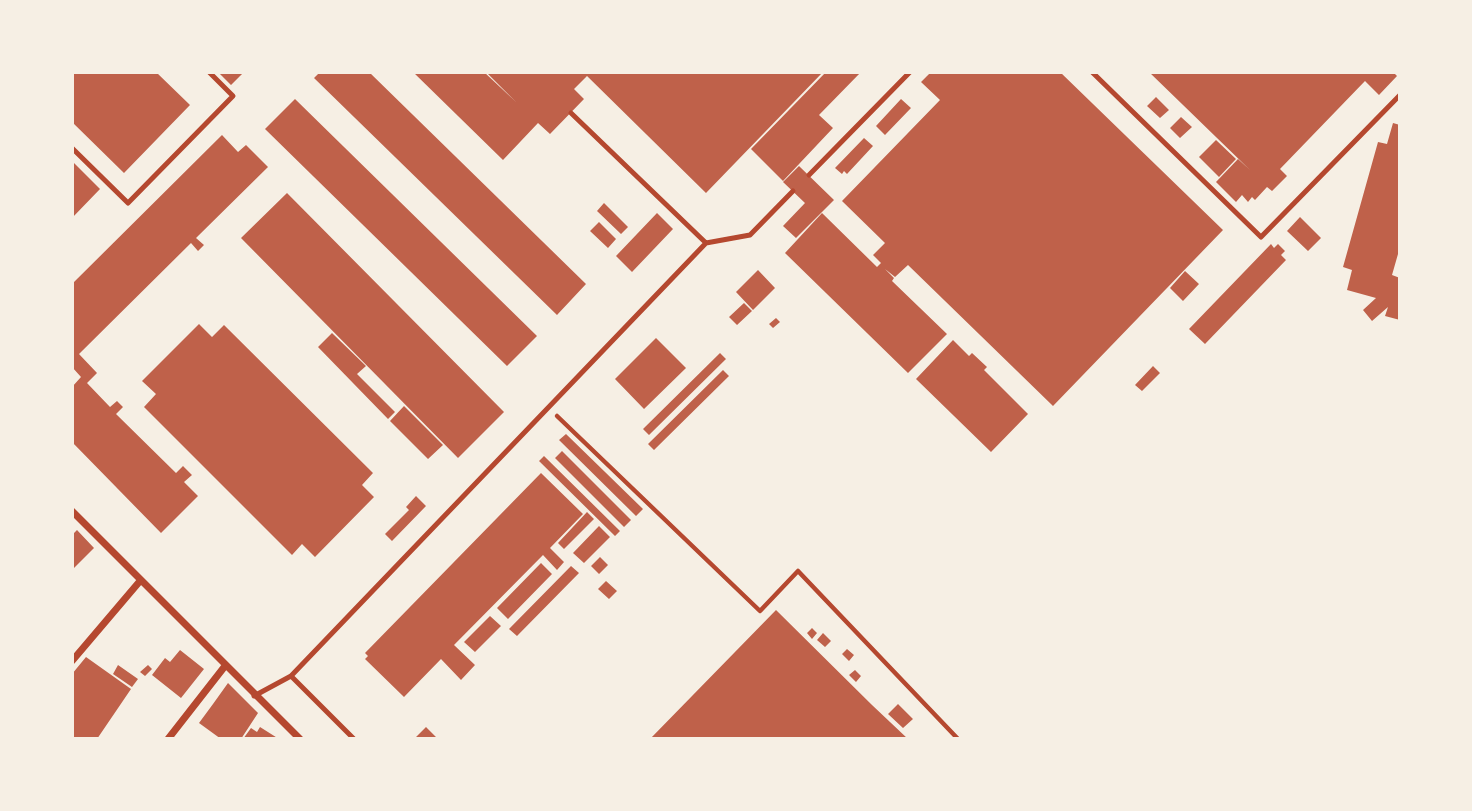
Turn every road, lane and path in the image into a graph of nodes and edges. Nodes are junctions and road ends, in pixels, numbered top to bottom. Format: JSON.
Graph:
{"nodes":[{"id":1,"x":209,"y":72,"type":"edge"},
{"id":2,"x":910,"y":72,"type":"edge"},
{"id":3,"x":1092,"y":72,"type":"edge"},
{"id":4,"x":1400,"y":95,"type":"edge"},
{"id":5,"x":571,"y":113,"type":"dead end"},
{"id":6,"x":72,"y":148,"type":"edge"},
{"id":7,"x":809,"y":175,"type":"dead end"},
{"id":8,"x":793,"y":191,"type":"dead end"},
{"id":9,"x":706,"y":243,"type":"junction"},
{"id":10,"x":549,"y":408,"type":"junction"},
{"id":11,"x":72,"y":511,"type":"edge"},
{"id":12,"x":140,"y":581,"type":"junction"},
{"id":13,"x":72,"y":661,"type":"edge"},
{"id":14,"x":225,"y":666,"type":"junction"},
{"id":15,"x":291,"y":676,"type":"junction"},
{"id":16,"x":254,"y":696,"type":"junction"},
{"id":17,"x":168,"y":739,"type":"edge"},
{"id":18,"x":300,"y":739,"type":"edge"},
{"id":19,"x":354,"y":739,"type":"edge"},
{"id":20,"x":958,"y":739,"type":"edge"}],
"edges":[{"from":1,"to":6,"type":"lane"},
{"from":2,"to":7,"type":"lane"},
{"from":3,"to":4,"type":"lane"},
{"from":5,"to":9,"type":"lane"},
{"from":8,"to":9,"type":"lane"},
{"from":9,"to":10,"type":"lane"},
{"from":10,"to":15,"type":"lane"},
{"from":10,"to":20,"type":"path"},
{"from":11,"to":12,"type":"street"},
{"from":12,"to":13,"type":"street"},
{"from":12,"to":14,"type":"street"},
{"from":14,"to":16,"type":"street"},
{"from":14,"to":17,"type":"street"},
{"from":15,"to":16,"type":"lane"},
{"from":15,"to":19,"type":"lane"},
{"from":16,"to":18,"type":"street"}]}
